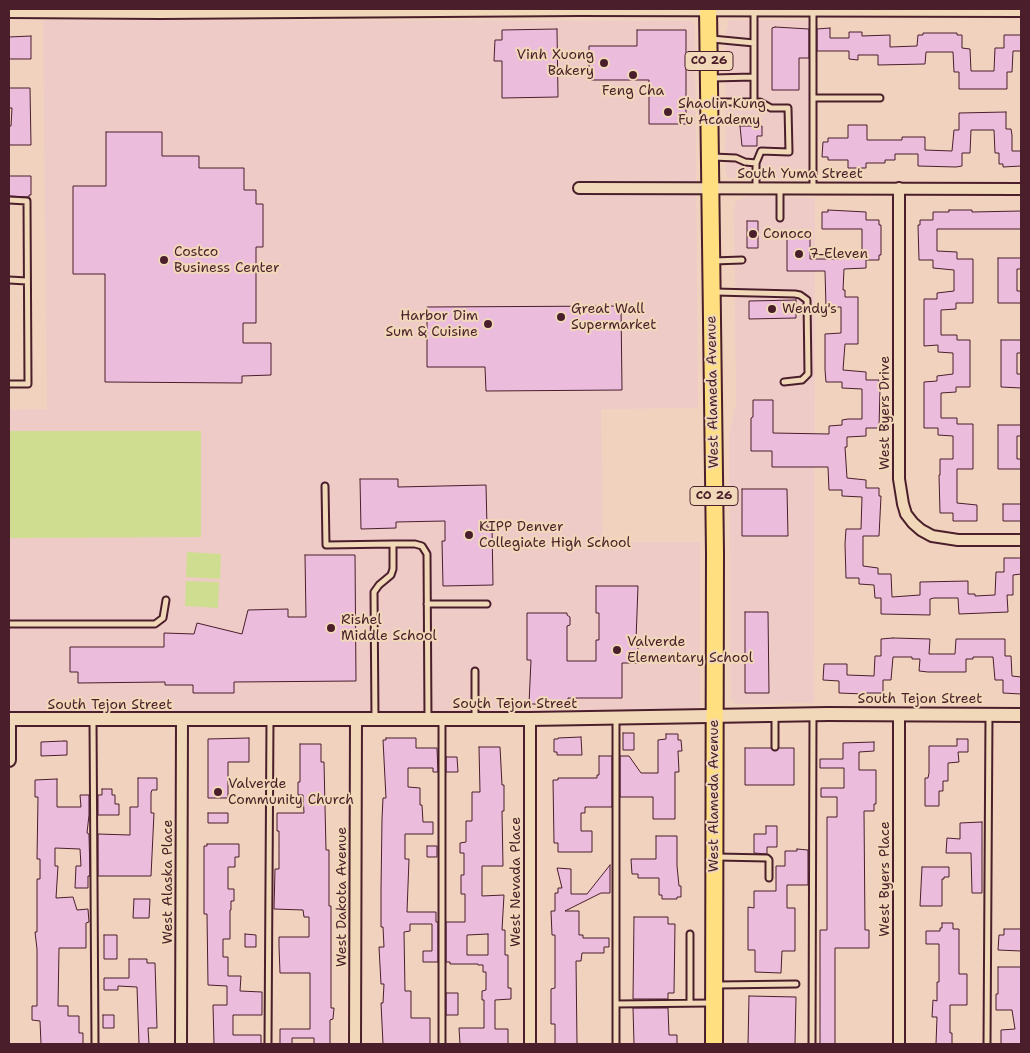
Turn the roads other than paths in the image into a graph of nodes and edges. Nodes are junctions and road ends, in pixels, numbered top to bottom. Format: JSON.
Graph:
{"nodes":[{"id":1,"x":351,"y":10,"type":"edge"},
{"id":2,"x":708,"y":10,"type":"edge"},
{"id":3,"x":754,"y":10,"type":"junction"},
{"id":4,"x":813,"y":11,"type":"junction"},
{"id":5,"x":1021,"y":11,"type":"edge"},
{"id":6,"x":9,"y":12,"type":"edge"},
{"id":7,"x":709,"y":38,"type":"junction"},
{"id":8,"x":754,"y":43,"type":"junction"},
{"id":9,"x":754,"y":76,"type":"junction"},
{"id":10,"x":709,"y":78,"type":"junction"},
{"id":11,"x":813,"y":98,"type":"junction"},
{"id":12,"x":880,"y":98,"type":"dead end"},
{"id":13,"x":709,"y":102,"type":"junction"},
{"id":14,"x":754,"y":102,"type":"junction"},
{"id":15,"x":710,"y":157,"type":"junction"},
{"id":16,"x":756,"y":163,"type":"junction"},
{"id":17,"x":579,"y":188,"type":"dead end"},
{"id":18,"x":710,"y":188,"type":"junction"},
{"id":19,"x":756,"y":188,"type":"junction"},
{"id":20,"x":780,"y":188,"type":"junction"},
{"id":21,"x":813,"y":188,"type":"junction"},
{"id":22,"x":899,"y":188,"type":"junction"},
{"id":23,"x":1021,"y":189,"type":"edge"},
{"id":24,"x":9,"y":200,"type":"edge"},
{"id":25,"x":780,"y":218,"type":"dead end"},
{"id":26,"x":742,"y":260,"type":"dead end"},
{"id":27,"x":711,"y":261,"type":"junction"},
{"id":28,"x":9,"y":280,"type":"edge"},
{"id":29,"x":27,"y":281,"type":"junction"},
{"id":30,"x":712,"y":292,"type":"junction"},
{"id":31,"x":784,"y":382,"type":"dead end"},
{"id":32,"x":9,"y":384,"type":"edge"},
{"id":33,"x":325,"y":486,"type":"dead end"},
{"id":34,"x":1021,"y":540,"type":"edge"},
{"id":35,"x":393,"y":544,"type":"junction"},
{"id":36,"x":166,"y":600,"type":"dead end"},
{"id":37,"x":428,"y":604,"type":"junction"},
{"id":38,"x":487,"y":604,"type":"dead end"},
{"id":39,"x":9,"y":624,"type":"edge"},
{"id":40,"x":475,"y":671,"type":"dead end"},
{"id":41,"x":813,"y":714,"type":"junction"},
{"id":42,"x":899,"y":714,"type":"junction"},
{"id":43,"x":989,"y":715,"type":"junction"},
{"id":44,"x":1021,"y":715,"type":"edge"},
{"id":45,"x":775,"y":716,"type":"junction"},
{"id":46,"x":714,"y":717,"type":"junction"},
{"id":47,"x":616,"y":718,"type":"junction"},
{"id":48,"x":530,"y":719,"type":"junction"},
{"id":49,"x":9,"y":720,"type":"edge"},
{"id":50,"x":93,"y":720,"type":"junction"},
{"id":51,"x":182,"y":720,"type":"junction"},
{"id":52,"x":270,"y":720,"type":"junction"},
{"id":53,"x":356,"y":720,"type":"junction"},
{"id":54,"x":375,"y":720,"type":"junction"},
{"id":55,"x":428,"y":720,"type":"junction"},
{"id":56,"x":442,"y":720,"type":"junction"},
{"id":57,"x":475,"y":720,"type":"junction"},
{"id":58,"x":775,"y":747,"type":"dead end"},
{"id":59,"x":9,"y":760,"type":"edge"},
{"id":60,"x":714,"y":857,"type":"junction"},
{"id":61,"x":769,"y":878,"type":"dead end"},
{"id":62,"x":690,"y":934,"type":"dead end"},
{"id":63,"x":796,"y":984,"type":"dead end"},
{"id":64,"x":714,"y":985,"type":"junction"},
{"id":65,"x":690,"y":1003,"type":"junction"},
{"id":66,"x":714,"y":1003,"type":"junction"},
{"id":67,"x":616,"y":1004,"type":"junction"},
{"id":68,"x":95,"y":1044,"type":"edge"},
{"id":69,"x":181,"y":1044,"type":"edge"},
{"id":70,"x":268,"y":1044,"type":"edge"},
{"id":71,"x":354,"y":1044,"type":"edge"},
{"id":72,"x":442,"y":1044,"type":"edge"},
{"id":73,"x":530,"y":1044,"type":"edge"},
{"id":74,"x":616,"y":1044,"type":"edge"},
{"id":75,"x":714,"y":1044,"type":"edge"},
{"id":76,"x":812,"y":1044,"type":"edge"},
{"id":77,"x":899,"y":1044,"type":"edge"},
{"id":78,"x":987,"y":1044,"type":"edge"}],
"edges":[{"from":1,"to":2,"type":"street"},
{"from":1,"to":6,"type":"street"},
{"from":2,"to":3,"type":"street"},
{"from":2,"to":7,"type":"main road","name":"West Alameda Avenue","number":"CO 26"},
{"from":3,"to":4,"type":"street"},
{"from":3,"to":8,"type":"lane"},
{"from":4,"to":5,"type":"street"},
{"from":4,"to":11,"type":"lane"},
{"from":7,"to":8,"type":"lane"},
{"from":7,"to":10,"type":"main road","name":"West Alameda Avenue","number":"CO 26"},
{"from":8,"to":9,"type":"lane"},
{"from":9,"to":10,"type":"lane"},
{"from":9,"to":14,"type":"lane"},
{"from":10,"to":13,"type":"main road","name":"West Alameda Avenue","number":"CO 26"},
{"from":11,"to":12,"type":"lane"},
{"from":11,"to":21,"type":"lane"},
{"from":13,"to":14,"type":"lane"},
{"from":13,"to":15,"type":"main road","name":"West Alameda Avenue","number":"CO 26"},
{"from":14,"to":16,"type":"lane"},
{"from":15,"to":16,"type":"lane"},
{"from":15,"to":18,"type":"main road","name":"West Alameda Avenue","number":"CO 26"},
{"from":16,"to":19,"type":"lane"},
{"from":17,"to":18,"type":"street","name":"South Yuma Street"},
{"from":18,"to":19,"type":"street","name":"South Yuma Street"},
{"from":18,"to":27,"type":"main road","name":"West Alameda Avenue","number":"CO 26"},
{"from":19,"to":20,"type":"street","name":"South Yuma Street"},
{"from":20,"to":21,"type":"street","name":"South Yuma Street"},
{"from":20,"to":25,"type":"lane"},
{"from":21,"to":22,"type":"street","name":"South Yuma Street"},
{"from":22,"to":23,"type":"street","name":"South Yuma Street"},
{"from":22,"to":34,"type":"street","name":"West Byers Drive"},
{"from":24,"to":29,"type":"lane"},
{"from":26,"to":27,"type":"lane"},
{"from":27,"to":30,"type":"main road","name":"West Alameda Avenue","number":"CO 26"},
{"from":28,"to":29,"type":"lane"},
{"from":29,"to":32,"type":"lane"},
{"from":30,"to":31,"type":"lane"},
{"from":30,"to":46,"type":"main road","name":"West Alameda Avenue","number":"CO 26"},
{"from":33,"to":35,"type":"lane"},
{"from":35,"to":37,"type":"lane"},
{"from":35,"to":54,"type":"lane"},
{"from":36,"to":39,"type":"lane"},
{"from":37,"to":38,"type":"lane"},
{"from":37,"to":55,"type":"lane"},
{"from":40,"to":57,"type":"lane"},
{"from":41,"to":42,"type":"street","name":"South Tejon Street"},
{"from":41,"to":45,"type":"street","name":"South Tejon Street"},
{"from":41,"to":76,"type":"lane"},
{"from":42,"to":43,"type":"street","name":"South Tejon Street"},
{"from":42,"to":77,"type":"street","name":"West Byers Place"},
{"from":43,"to":44,"type":"street","name":"South Tejon Street"},
{"from":43,"to":78,"type":"lane"},
{"from":45,"to":46,"type":"street","name":"South Tejon Street"},
{"from":45,"to":58,"type":"lane"},
{"from":46,"to":47,"type":"street","name":"South Tejon Street"},
{"from":46,"to":60,"type":"main road","name":"West Alameda Avenue","number":"CO 26"},
{"from":47,"to":48,"type":"street","name":"South Tejon Street"},
{"from":47,"to":67,"type":"lane"},
{"from":48,"to":57,"type":"street","name":"South Tejon Street"},
{"from":48,"to":73,"type":"street","name":"West Nevada Place"},
{"from":49,"to":50,"type":"street","name":"South Tejon Street"},
{"from":49,"to":59,"type":"street"},
{"from":50,"to":51,"type":"street","name":"South Tejon Street"},
{"from":50,"to":68,"type":"lane"},
{"from":51,"to":52,"type":"street","name":"South Tejon Street"},
{"from":51,"to":69,"type":"street","name":"West Alaska Place"},
{"from":52,"to":53,"type":"street","name":"South Tejon Street"},
{"from":52,"to":70,"type":"lane"},
{"from":53,"to":54,"type":"street","name":"South Tejon Street"},
{"from":53,"to":71,"type":"street","name":"West Dakota Avenue"},
{"from":54,"to":55,"type":"street","name":"South Tejon Street"},
{"from":55,"to":56,"type":"street","name":"South Tejon Street"},
{"from":56,"to":57,"type":"street","name":"South Tejon Street"},
{"from":56,"to":72,"type":"lane"},
{"from":60,"to":61,"type":"lane"},
{"from":60,"to":64,"type":"main road","name":"West Alameda Avenue","number":"CO 26"},
{"from":62,"to":65,"type":"lane"},
{"from":63,"to":64,"type":"lane"},
{"from":64,"to":66,"type":"main road","name":"West Alameda Avenue","number":"CO 26"},
{"from":65,"to":66,"type":"lane"},
{"from":65,"to":67,"type":"lane"},
{"from":66,"to":75,"type":"main road","name":"West Alameda Avenue","number":"CO 26"},
{"from":67,"to":74,"type":"lane"}]}
